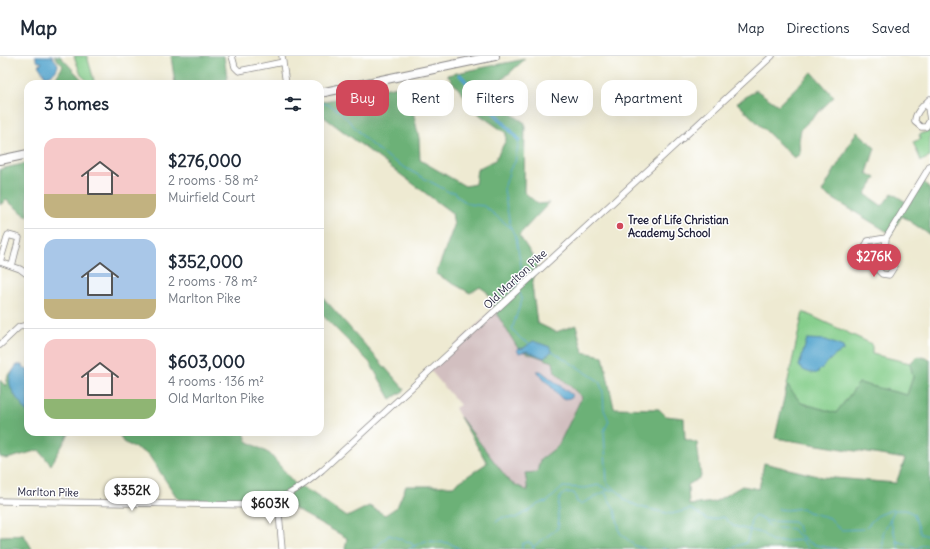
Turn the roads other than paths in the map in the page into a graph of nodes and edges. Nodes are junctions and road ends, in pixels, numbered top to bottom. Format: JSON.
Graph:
{"nodes":[{"id":1,"x":232,"y":56,"type":"edge"},
{"id":2,"x":495,"y":56,"type":"edge"},
{"id":3,"x":772,"y":56,"type":"edge"},
{"id":4,"x":283,"y":61,"type":"edge"},
{"id":5,"x":285,"y":80,"type":"edge"},
{"id":6,"x":289,"y":80,"type":"edge"},
{"id":7,"x":324,"y":92,"type":"edge"},
{"id":8,"x":24,"y":155,"type":"edge"},
{"id":9,"x":0,"y":160,"type":"edge"},
{"id":10,"x":930,"y":166,"type":"edge"},
{"id":11,"x":886,"y":238,"type":"junction"},
{"id":12,"x":0,"y":262,"type":"edge"},
{"id":13,"x":12,"y":266,"type":"junction"},
{"id":14,"x":24,"y":273,"type":"edge"},
{"id":15,"x":24,"y":326,"type":"edge"},
{"id":16,"x":0,"y":345,"type":"edge"},
{"id":17,"x":278,"y":500,"type":"junction"},
{"id":18,"x":0,"y":501,"type":"edge"},
{"id":19,"x":263,"y":504,"type":"joint"},
{"id":20,"x":282,"y":549,"type":"edge"}],
"edges":[{"from":1,"to":4,"type":"street"},
{"from":2,"to":7,"type":"highway"},
{"from":3,"to":17,"type":"street","name":"Old Marlton Pike"},
{"from":4,"to":5,"type":"street"},
{"from":4,"to":6,"type":"street"},
{"from":8,"to":9,"type":"highway"},
{"from":10,"to":11,"type":"street"},
{"from":11,"to":11,"type":"street"},
{"from":12,"to":13,"type":"street"},
{"from":12,"to":13,"type":"street"},
{"from":13,"to":14,"type":"street"},
{"from":15,"to":16,"type":"street"},
{"from":17,"to":19,"type":"street","name":"Old Marlton Pike"},
{"from":17,"to":20,"type":"street"},
{"from":18,"to":19,"type":"street","name":"Marlton Pike"}]}
